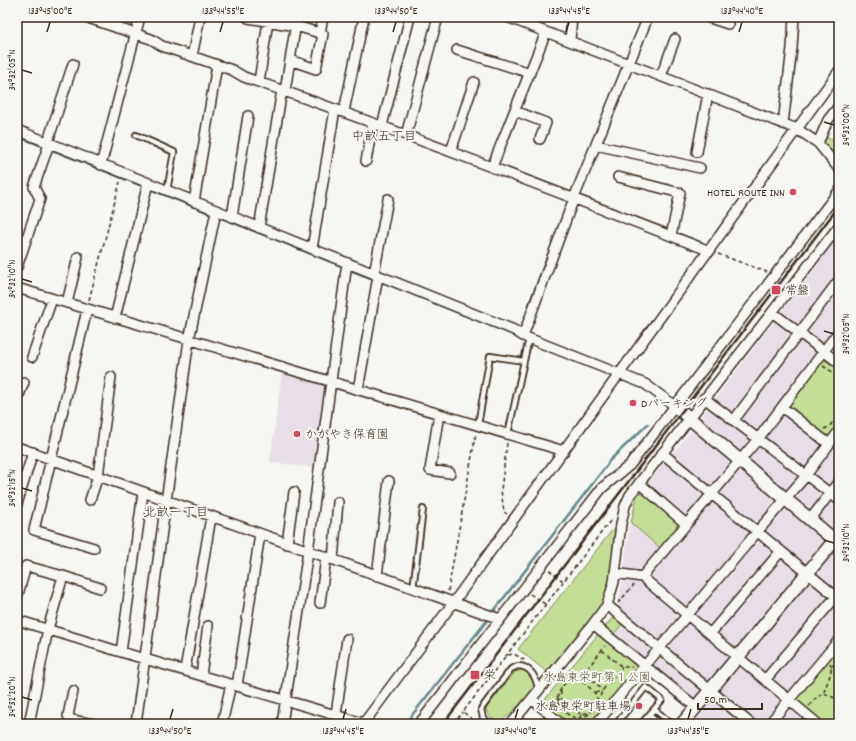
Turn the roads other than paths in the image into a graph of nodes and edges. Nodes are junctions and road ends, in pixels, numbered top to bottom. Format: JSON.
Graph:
{"nodes":[{"id":1,"x":85,"y":17,"type":"edge"},
{"id":2,"x":119,"y":17,"type":"edge"},
{"id":3,"x":140,"y":17,"type":"edge"},
{"id":4,"x":200,"y":17,"type":"edge"},
{"id":5,"x":323,"y":17,"type":"edge"},
{"id":6,"x":364,"y":17,"type":"edge"},
{"id":7,"x":410,"y":17,"type":"edge"},
{"id":8,"x":438,"y":17,"type":"edge"},
{"id":9,"x":507,"y":17,"type":"edge"},
{"id":10,"x":572,"y":17,"type":"edge"},
{"id":11,"x":648,"y":17,"type":"edge"},
{"id":12,"x":707,"y":17,"type":"edge"},
{"id":13,"x":794,"y":17,"type":"edge"},
{"id":14,"x":248,"y":18,"type":"edge"},
{"id":15,"x":268,"y":21,"type":"junction"},
{"id":16,"x":297,"y":22,"type":"edge"},
{"id":17,"x":728,"y":24,"type":"dead end"},
{"id":18,"x":117,"y":28,"type":"junction"},
{"id":19,"x":320,"y":33,"type":"junction"},
{"id":20,"x":136,"y":34,"type":"junction"},
{"id":21,"x":545,"y":35,"type":"junction"},
{"id":22,"x":675,"y":39,"type":"dead end"},
{"id":23,"x":570,"y":41,"type":"junction"},
{"id":24,"x":457,"y":50,"type":"dead end"},
{"id":25,"x":192,"y":56,"type":"junction"},
{"id":26,"x":290,"y":60,"type":"junction"},
{"id":27,"x":73,"y":64,"type":"dead end"},
{"id":28,"x":629,"y":64,"type":"junction"},
{"id":29,"x":217,"y":65,"type":"junction"},
{"id":30,"x":839,"y":71,"type":"edge"},
{"id":31,"x":530,"y":73,"type":"junction"},
{"id":32,"x":661,"y":76,"type":"junction"},
{"id":33,"x":258,"y":82,"type":"junction"},
{"id":34,"x":474,"y":82,"type":"dead end"},
{"id":35,"x":283,"y":90,"type":"junction"},
{"id":36,"x":708,"y":97,"type":"junction"},
{"id":37,"x":839,"y":106,"type":"edge"},
{"id":38,"x":339,"y":110,"type":"junction"},
{"id":39,"x":515,"y":110,"type":"junction"},
{"id":40,"x":248,"y":116,"type":"dead end"},
{"id":41,"x":373,"y":123,"type":"junction"},
{"id":42,"x":783,"y":124,"type":"junction"},
{"id":43,"x":382,"y":126,"type":"junction"},
{"id":44,"x":797,"y":129,"type":"junction"},
{"id":45,"x":17,"y":130,"type":"edge"},
{"id":46,"x":136,"y":135,"type":"dead end"},
{"id":47,"x":406,"y":135,"type":"junction"},
{"id":48,"x":540,"y":139,"type":"dead end"},
{"id":49,"x":818,"y":143,"type":"junction"},
{"id":50,"x":596,"y":145,"type":"junction"},
{"id":51,"x":48,"y":146,"type":"junction"},
{"id":52,"x":451,"y":151,"type":"junction"},
{"id":53,"x":697,"y":152,"type":"dead end"},
{"id":54,"x":366,"y":161,"type":"dead end"},
{"id":55,"x":101,"y":165,"type":"junction"},
{"id":56,"x":492,"y":167,"type":"junction"},
{"id":57,"x":700,"y":168,"type":"dead end"},
{"id":58,"x":839,"y":170,"type":"edge"},
{"id":59,"x":618,"y":177,"type":"dead end"},
{"id":60,"x":147,"y":186,"type":"junction"},
{"id":61,"x":167,"y":191,"type":"junction"},
{"id":62,"x":839,"y":191,"type":"edge"},
{"id":63,"x":574,"y":198,"type":"junction"},
{"id":64,"x":388,"y":199,"type":"dead end"},
{"id":65,"x":194,"y":202,"type":"junction"},
{"id":66,"x":215,"y":214,"type":"junction"},
{"id":67,"x":232,"y":217,"type":"junction"},
{"id":68,"x":839,"y":226,"type":"edge"},
{"id":69,"x":259,"y":228,"type":"junction"},
{"id":70,"x":671,"y":236,"type":"junction"},
{"id":71,"x":312,"y":249,"type":"junction"},
{"id":72,"x":710,"y":250,"type":"junction"},
{"id":73,"x":78,"y":257,"type":"dead end"},
{"id":74,"x":347,"y":263,"type":"junction"},
{"id":75,"x":17,"y":267,"type":"edge"},
{"id":76,"x":376,"y":275,"type":"junction"},
{"id":77,"x":839,"y":280,"type":"edge"},
{"id":78,"x":17,"y":288,"type":"edge"},
{"id":79,"x":52,"y":299,"type":"junction"},
{"id":80,"x":66,"y":303,"type":"junction"},
{"id":81,"x":87,"y":310,"type":"junction"},
{"id":82,"x":772,"y":312,"type":"junction"},
{"id":83,"x":115,"y":318,"type":"junction"},
{"id":84,"x":839,"y":331,"type":"edge"},
{"id":85,"x":799,"y":333,"type":"junction"},
{"id":86,"x":526,"y":337,"type":"junction"},
{"id":87,"x":189,"y":340,"type":"junction"},
{"id":88,"x":824,"y":351,"type":"junction"},
{"id":89,"x":32,"y":357,"type":"dead end"},
{"id":90,"x":524,"y":361,"type":"junction"},
{"id":91,"x":839,"y":363,"type":"edge"},
{"id":92,"x":619,"y":373,"type":"junction"},
{"id":93,"x":112,"y":377,"type":"dead end"},
{"id":94,"x":24,"y":382,"type":"dead end"},
{"id":95,"x":331,"y":382,"type":"junction"},
{"id":96,"x":358,"y":390,"type":"junction"},
{"id":97,"x":17,"y":395,"type":"edge"},
{"id":98,"x":704,"y":398,"type":"junction"},
{"id":99,"x":675,"y":406,"type":"junction"},
{"id":100,"x":782,"y":407,"type":"junction"},
{"id":101,"x":439,"y":414,"type":"junction"},
{"id":102,"x":689,"y":418,"type":"junction"},
{"id":103,"x":734,"y":420,"type":"junction"},
{"id":104,"x":478,"y":425,"type":"junction"},
{"id":105,"x":839,"y":431,"type":"edge"},
{"id":106,"x":508,"y":434,"type":"junction"},
{"id":107,"x":758,"y":439,"type":"junction"},
{"id":108,"x":829,"y":444,"type":"junction"},
{"id":109,"x":17,"y":447,"type":"edge"},
{"id":110,"x":564,"y":451,"type":"junction"},
{"id":111,"x":33,"y":452,"type":"junction"},
{"id":112,"x":662,"y":453,"type":"junction"},
{"id":113,"x":51,"y":459,"type":"junction"},
{"id":114,"x":739,"y":460,"type":"junction"},
{"id":115,"x":450,"y":473,"type":"dead end"},
{"id":116,"x":806,"y":475,"type":"junction"},
{"id":117,"x":98,"y":476,"type":"junction"},
{"id":118,"x":389,"y":481,"type":"dead end"},
{"id":119,"x":839,"y":481,"type":"edge"},
{"id":120,"x":638,"y":484,"type":"junction"},
{"id":121,"x":294,"y":492,"type":"dead end"},
{"id":122,"x":143,"y":493,"type":"junction"},
{"id":123,"x":830,"y":493,"type":"junction"},
{"id":124,"x":711,"y":494,"type":"junction"},
{"id":125,"x":786,"y":499,"type":"junction"},
{"id":126,"x":90,"y":500,"type":"dead end"},
{"id":127,"x":839,"y":500,"type":"edge"},
{"id":128,"x":166,"y":501,"type":"junction"},
{"id":129,"x":338,"y":502,"type":"dead end"},
{"id":130,"x":17,"y":504,"type":"edge"},
{"id":131,"x":423,"y":509,"type":"dead end"},
{"id":132,"x":211,"y":517,"type":"junction"},
{"id":133,"x":810,"y":520,"type":"junction"},
{"id":134,"x":686,"y":524,"type":"junction"},
{"id":135,"x":757,"y":532,"type":"junction"},
{"id":136,"x":260,"y":534,"type":"junction"},
{"id":137,"x":838,"y":540,"type":"edge"},
{"id":138,"x":287,"y":544,"type":"junction"},
{"id":139,"x":94,"y":548,"type":"dead end"},
{"id":140,"x":308,"y":551,"type":"junction"},
{"id":141,"x":780,"y":551,"type":"junction"},
{"id":142,"x":330,"y":559,"type":"junction"},
{"id":143,"x":808,"y":573,"type":"junction"},
{"id":144,"x":615,"y":574,"type":"junction"},
{"id":145,"x":63,"y":576,"type":"junction"},
{"id":146,"x":377,"y":576,"type":"junction"},
{"id":147,"x":642,"y":577,"type":"junction"},
{"id":148,"x":100,"y":588,"type":"dead end"},
{"id":149,"x":413,"y":588,"type":"junction"},
{"id":150,"x":838,"y":596,"type":"edge"},
{"id":151,"x":17,"y":598,"type":"edge"},
{"id":152,"x":450,"y":602,"type":"junction"},
{"id":153,"x":320,"y":603,"type":"dead end"},
{"id":154,"x":610,"y":607,"type":"junction"},
{"id":155,"x":688,"y":615,"type":"junction"},
{"id":156,"x":500,"y":619,"type":"junction"},
{"id":157,"x":17,"y":620,"type":"edge"},
{"id":158,"x":594,"y":624,"type":"junction"},
{"id":159,"x":208,"y":626,"type":"dead end"},
{"id":160,"x":48,"y":629,"type":"junction"},
{"id":161,"x":710,"y":634,"type":"junction"},
{"id":162,"x":347,"y":639,"type":"dead end"},
{"id":163,"x":837,"y":646,"type":"edge"},
{"id":164,"x":660,"y":649,"type":"junction"},
{"id":165,"x":121,"y":652,"type":"junction"},
{"id":166,"x":737,"y":657,"type":"junction"},
{"id":167,"x":146,"y":659,"type":"junction"},
{"id":168,"x":643,"y":669,"type":"junction"},
{"id":169,"x":185,"y":670,"type":"junction"},
{"id":170,"x":201,"y":675,"type":"junction"},
{"id":171,"x":765,"y":680,"type":"junction"},
{"id":172,"x":234,"y":685,"type":"junction"},
{"id":173,"x":539,"y":690,"type":"junction"},
{"id":174,"x":710,"y":690,"type":"junction"},
{"id":175,"x":74,"y":691,"type":"dead end"},
{"id":176,"x":532,"y":699,"type":"junction"},
{"id":177,"x":285,"y":700,"type":"junction"},
{"id":178,"x":789,"y":700,"type":"junction"},
{"id":179,"x":696,"y":707,"type":"junction"},
{"id":180,"x":654,"y":709,"type":"junction"},
{"id":181,"x":336,"y":714,"type":"junction"},
{"id":182,"x":649,"y":715,"type":"junction"},
{"id":183,"x":30,"y":724,"type":"edge"},
{"id":184,"x":93,"y":724,"type":"edge"},
{"id":185,"x":136,"y":724,"type":"edge"},
{"id":186,"x":222,"y":724,"type":"edge"},
{"id":187,"x":282,"y":724,"type":"edge"},
{"id":188,"x":364,"y":724,"type":"edge"},
{"id":189,"x":419,"y":724,"type":"edge"},
{"id":190,"x":491,"y":724,"type":"edge"},
{"id":191,"x":511,"y":724,"type":"edge"},
{"id":192,"x":561,"y":724,"type":"edge"},
{"id":193,"x":596,"y":724,"type":"edge"},
{"id":194,"x":616,"y":724,"type":"edge"},
{"id":195,"x":641,"y":724,"type":"edge"},
{"id":196,"x":659,"y":724,"type":"edge"},
{"id":197,"x":672,"y":724,"type":"edge"},
{"id":198,"x":682,"y":724,"type":"edge"},
{"id":199,"x":751,"y":724,"type":"edge"},
{"id":200,"x":769,"y":724,"type":"edge"},
{"id":201,"x":818,"y":724,"type":"edge"}],
"edges":[{"from":1,"to":18,"type":"street"},
{"from":2,"to":18,"type":"street"},
{"from":3,"to":20,"type":"street"},
{"from":4,"to":25,"type":"street"},
{"from":5,"to":19,"type":"street"},
{"from":6,"to":38,"type":"street"},
{"from":7,"to":43,"type":"street"},
{"from":8,"to":47,"type":"street"},
{"from":9,"to":21,"type":"street"},
{"from":10,"to":23,"type":"street"},
{"from":11,"to":28,"type":"street"},
{"from":12,"to":17,"type":"street"},
{"from":13,"to":42,"type":"street"},
{"from":14,"to":15,"type":"street"},
{"from":15,"to":16,"type":"street"},
{"from":15,"to":33,"type":"street"},
{"from":16,"to":19,"type":"street"},
{"from":16,"to":26,"type":"street"},
{"from":18,"to":20,"type":"street"},
{"from":19,"to":26,"type":"street"},
{"from":20,"to":25,"type":"street"},
{"from":20,"to":55,"type":"street"},
{"from":21,"to":23,"type":"street"},
{"from":21,"to":31,"type":"street"},
{"from":22,"to":32,"type":"street"},
{"from":23,"to":28,"type":"street"},
{"from":24,"to":31,"type":"street"},
{"from":25,"to":29,"type":"street"},
{"from":26,"to":35,"type":"street"},
{"from":27,"to":51,"type":"street"},
{"from":28,"to":32,"type":"street"},
{"from":28,"to":50,"type":"street"},
{"from":29,"to":33,"type":"street"},
{"from":29,"to":65,"type":"street"},
{"from":30,"to":44,"type":"street"},
{"from":31,"to":39,"type":"street"},
{"from":32,"to":36,"type":"street"},
{"from":33,"to":35,"type":"street"},
{"from":34,"to":52,"type":"street"},
{"from":35,"to":38,"type":"street"},
{"from":35,"to":69,"type":"street"},
{"from":36,"to":42,"type":"street"},
{"from":36,"to":53,"type":"street"},
{"from":37,"to":49,"type":"street"},
{"from":38,"to":41,"type":"street"},
{"from":38,"to":71,"type":"street"},
{"from":39,"to":48,"type":"street"},
{"from":39,"to":56,"type":"street"},
{"from":40,"to":67,"type":"street"},
{"from":41,"to":43,"type":"street"},
{"from":41,"to":54,"type":"street"},
{"from":42,"to":44,"type":"street"},
{"from":43,"to":47,"type":"street"},
{"from":44,"to":49,"type":"street"},
{"from":44,"to":72,"type":"street"},
{"from":45,"to":51,"type":"street"},
{"from":46,"to":61,"type":"lane"},
{"from":47,"to":52,"type":"street"},
{"from":49,"to":58,"type":"street"},
{"from":50,"to":57,"type":"street"},
{"from":50,"to":63,"type":"street"},
{"from":51,"to":55,"type":"street"},
{"from":51,"to":75,"type":"street"},
{"from":52,"to":56,"type":"street"},
{"from":55,"to":60,"type":"street"},
{"from":56,"to":63,"type":"street"},
{"from":59,"to":70,"type":"street"},
{"from":60,"to":61,"type":"street"},
{"from":60,"to":83,"type":"street"},
{"from":61,"to":65,"type":"street"},
{"from":62,"to":99,"type":"street"},
{"from":63,"to":70,"type":"street"},
{"from":63,"to":86,"type":"street"},
{"from":64,"to":76,"type":"street"},
{"from":65,"to":66,"type":"street"},
{"from":66,"to":67,"type":"street"},
{"from":66,"to":87,"type":"street"},
{"from":67,"to":69,"type":"street"},
{"from":68,"to":82,"type":"street"},
{"from":69,"to":71,"type":"street"},
{"from":70,"to":72,"type":"street"},
{"from":71,"to":74,"type":"street"},
{"from":72,"to":92,"type":"street"},
{"from":73,"to":80,"type":"street"},
{"from":74,"to":76,"type":"street"},
{"from":74,"to":95,"type":"street"},
{"from":76,"to":86,"type":"street"},
{"from":76,"to":96,"type":"street"},
{"from":77,"to":85,"type":"street"},
{"from":78,"to":79,"type":"street"},
{"from":79,"to":80,"type":"street"},
{"from":79,"to":89,"type":"street"},
{"from":80,"to":81,"type":"street"},
{"from":81,"to":83,"type":"street"},
{"from":81,"to":113,"type":"street"},
{"from":82,"to":85,"type":"street"},
{"from":82,"to":98,"type":"street"},
{"from":83,"to":87,"type":"street"},
{"from":84,"to":88,"type":"street"},
{"from":85,"to":88,"type":"street"},
{"from":85,"to":103,"type":"street"},
{"from":86,"to":90,"type":"lane"},
{"from":86,"to":92,"type":"street"},
{"from":87,"to":95,"type":"street"},
{"from":87,"to":128,"type":"street"},
{"from":88,"to":91,"type":"street"},
{"from":88,"to":100,"type":"street"},
{"from":90,"to":104,"type":"lane"},
{"from":90,"to":106,"type":"lane"},
{"from":92,"to":99,"type":"street"},
{"from":92,"to":110,"type":"street"},
{"from":93,"to":117,"type":"street"},
{"from":94,"to":97,"type":"street"},
{"from":95,"to":96,"type":"street"},
{"from":95,"to":140,"type":"street"},
{"from":96,"to":101,"type":"street"},
{"from":98,"to":102,"type":"street"},
{"from":98,"to":103,"type":"street"},
{"from":99,"to":102,"type":"street"},
{"from":99,"to":156,"type":"street"},
{"from":100,"to":107,"type":"street"},
{"from":100,"to":108,"type":"street"},
{"from":101,"to":104,"type":"street"},
{"from":101,"to":115,"type":"street"},
{"from":102,"to":112,"type":"street"},
{"from":102,"to":114,"type":"street"},
{"from":103,"to":107,"type":"street"},
{"from":104,"to":106,"type":"street"},
{"from":105,"to":108,"type":"street"},
{"from":106,"to":110,"type":"street"},
{"from":107,"to":114,"type":"street"},
{"from":107,"to":116,"type":"street"},
{"from":108,"to":116,"type":"street"},
{"from":109,"to":111,"type":"street"},
{"from":110,"to":152,"type":"street"},
{"from":111,"to":113,"type":"street"},
{"from":111,"to":130,"type":"street"},
{"from":112,"to":120,"type":"street"},
{"from":112,"to":124,"type":"street"},
{"from":113,"to":117,"type":"street"},
{"from":113,"to":139,"type":"street"},
{"from":114,"to":124,"type":"street"},
{"from":114,"to":125,"type":"street"},
{"from":116,"to":123,"type":"street"},
{"from":116,"to":125,"type":"street"},
{"from":117,"to":122,"type":"street"},
{"from":117,"to":126,"type":"street"},
{"from":118,"to":146,"type":"street"},
{"from":119,"to":123,"type":"street"},
{"from":120,"to":134,"type":"street"},
{"from":120,"to":144,"type":"street"},
{"from":121,"to":138,"type":"street"},
{"from":122,"to":128,"type":"street"},
{"from":122,"to":165,"type":"street"},
{"from":123,"to":127,"type":"street"},
{"from":123,"to":133,"type":"street"},
{"from":124,"to":134,"type":"street"},
{"from":124,"to":135,"type":"street"},
{"from":125,"to":133,"type":"street"},
{"from":125,"to":135,"type":"street"},
{"from":128,"to":132,"type":"street"},
{"from":128,"to":167,"type":"street"},
{"from":129,"to":142,"type":"street"},
{"from":131,"to":149,"type":"lane"},
{"from":132,"to":136,"type":"street"},
{"from":132,"to":169,"type":"street"},
{"from":133,"to":137,"type":"street"},
{"from":134,"to":147,"type":"street"},
{"from":135,"to":141,"type":"street"},
{"from":135,"to":155,"type":"street"},
{"from":136,"to":138,"type":"street"},
{"from":136,"to":172,"type":"street"},
{"from":137,"to":143,"type":"street"},
{"from":138,"to":140,"type":"street"},
{"from":140,"to":142,"type":"street"},
{"from":140,"to":177,"type":"street"},
{"from":141,"to":143,"type":"street"},
{"from":141,"to":161,"type":"street"},
{"from":142,"to":146,"type":"street"},
{"from":142,"to":153,"type":"street"},
{"from":143,"to":150,"type":"street"},
{"from":143,"to":166,"type":"street"},
{"from":144,"to":147,"type":"street"},
{"from":144,"to":154,"type":"street"},
{"from":145,"to":148,"type":"street"},
{"from":145,"to":151,"type":"street"},
{"from":145,"to":160,"type":"street"},
{"from":146,"to":149,"type":"street"},
{"from":147,"to":155,"type":"street"},
{"from":149,"to":152,"type":"street"},
{"from":150,"to":171,"type":"street"},
{"from":152,"to":156,"type":"street"},
{"from":152,"to":188,"type":"street"},
{"from":154,"to":158,"type":"street"},
{"from":154,"to":164,"type":"street"},
{"from":155,"to":161,"type":"street"},
{"from":155,"to":164,"type":"street"},
{"from":156,"to":189,"type":"street"},
{"from":157,"to":160,"type":"street"},
{"from":158,"to":168,"type":"street"},
{"from":158,"to":173,"type":"street"},
{"from":159,"to":170,"type":"street"},
{"from":160,"to":165,"type":"street"},
{"from":160,"to":183,"type":"street"},
{"from":161,"to":166,"type":"street"},
{"from":162,"to":181,"type":"street"},
{"from":163,"to":178,"type":"street"},
{"from":164,"to":168,"type":"street"},
{"from":164,"to":174,"type":"street"},
{"from":165,"to":167,"type":"street"},
{"from":166,"to":171,"type":"street"},
{"from":166,"to":174,"type":"street"},
{"from":167,"to":169,"type":"street"},
{"from":167,"to":185,"type":"street"},
{"from":168,"to":179,"type":"street"},
{"from":168,"to":193,"type":"street"},
{"from":169,"to":170,"type":"street"},
{"from":170,"to":172,"type":"street"},
{"from":171,"to":178,"type":"street"},
{"from":172,"to":177,"type":"street"},
{"from":172,"to":186,"type":"street"},
{"from":173,"to":176,"type":"street"},
{"from":173,"to":190,"type":"lane"},
{"from":174,"to":179,"type":"street"},
{"from":174,"to":199,"type":"street"},
{"from":175,"to":184,"type":"street"},
{"from":176,"to":191,"type":"street"},
{"from":176,"to":192,"type":"street"},
{"from":177,"to":181,"type":"street"},
{"from":177,"to":187,"type":"street"},
{"from":178,"to":200,"type":"street"},
{"from":178,"to":201,"type":"street"},
{"from":179,"to":198,"type":"street"},
{"from":180,"to":182,"type":"lane"},
{"from":180,"to":194,"type":"lane"},
{"from":180,"to":197,"type":"lane"},
{"from":181,"to":188,"type":"street"},
{"from":182,"to":195,"type":"lane"},
{"from":182,"to":196,"type":"lane"}]}
